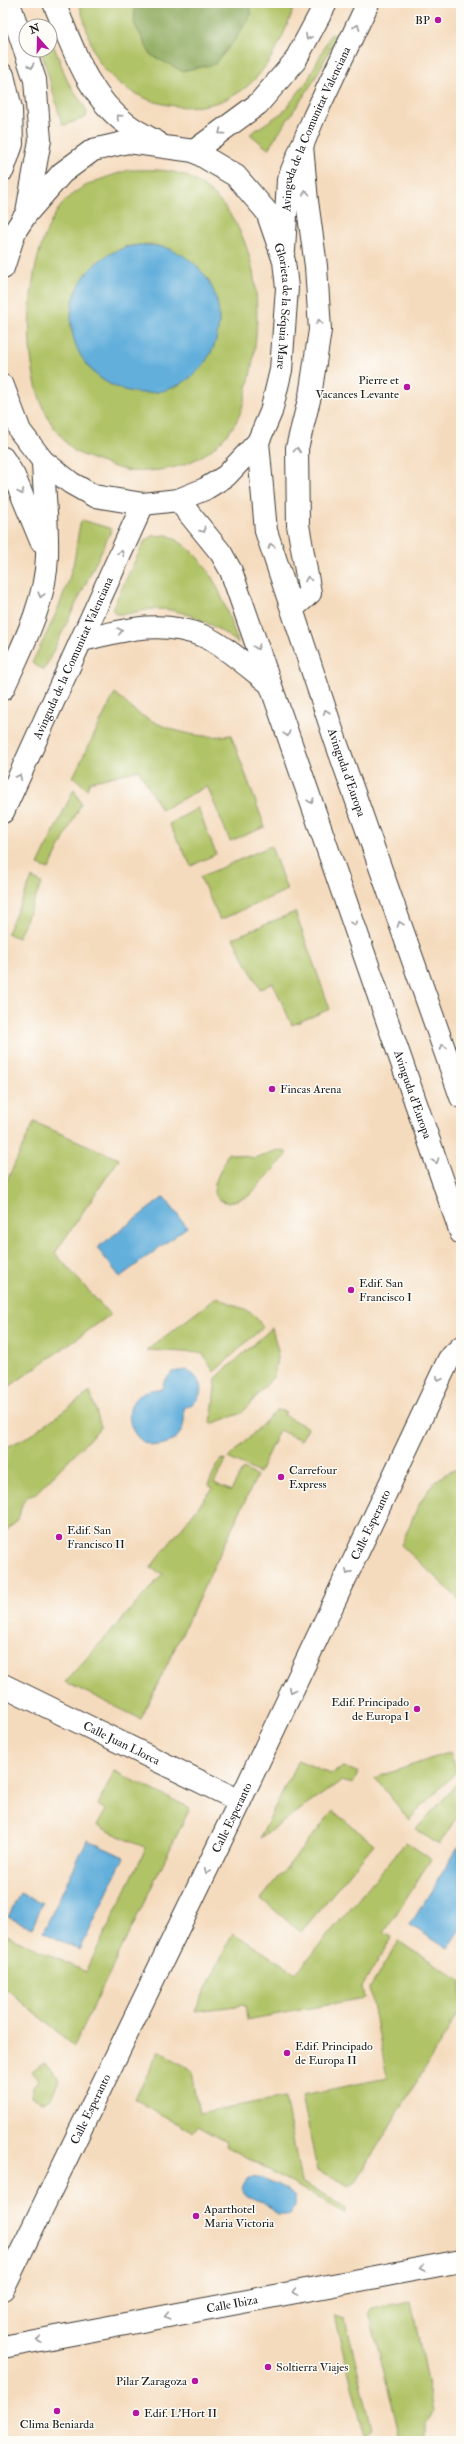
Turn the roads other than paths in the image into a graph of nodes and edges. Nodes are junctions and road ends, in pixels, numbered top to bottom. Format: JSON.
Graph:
{"nodes":[{"id":1,"x":8,"y":3,"type":"edge"},
{"id":2,"x":54,"y":3,"type":"edge"},
{"id":3,"x":326,"y":3,"type":"edge"},
{"id":4,"x":368,"y":3,"type":"edge"},
{"id":5,"x":3,"y":75,"type":"edge"},
{"id":6,"x":164,"y":146,"type":"junction"},
{"id":7,"x":302,"y":146,"type":"junction"},
{"id":8,"x":194,"y":151,"type":"junction"},
{"id":9,"x":3,"y":170,"type":"edge"},
{"id":10,"x":27,"y":213,"type":"junction"},
{"id":11,"x":284,"y":261,"type":"junction"},
{"id":12,"x":3,"y":268,"type":"edge"},
{"id":13,"x":3,"y":386,"type":"edge"},
{"id":14,"x":258,"y":442,"type":"junction"},
{"id":15,"x":3,"y":458,"type":"edge"},
{"id":16,"x":43,"y":461,"type":"junction"},
{"id":17,"x":178,"y":500,"type":"junction"},
{"id":18,"x":143,"y":504,"type":"junction"},
{"id":19,"x":47,"y":557,"type":"junction"},
{"id":20,"x":292,"y":609,"type":"junction"},
{"id":21,"x":82,"y":640,"type":"junction"},
{"id":22,"x":270,"y":684,"type":"junction"},
{"id":23,"x":3,"y":689,"type":"edge"},
{"id":24,"x":3,"y":812,"type":"edge"},
{"id":25,"x":461,"y":1097,"type":"edge"},
{"id":26,"x":461,"y":1234,"type":"edge"},
{"id":27,"x":461,"y":1348,"type":"edge"},
{"id":28,"x":3,"y":1685,"type":"edge"},
{"id":29,"x":240,"y":1801,"type":"junction"},
{"id":30,"x":461,"y":2261,"type":"edge"},
{"id":31,"x":3,"y":2289,"type":"edge"},
{"id":32,"x":3,"y":2347,"type":"edge"}],
"edges":[{"from":1,"to":10,"type":"main road","one_way":true},
{"from":6,"to":2,"type":"main road","one_way":true},
{"from":3,"to":8,"type":"main road","one_way":true},
{"from":7,"to":4,"type":"main road","name":"Avinguda de la Comunitat Valenciana","one_way":true},
{"from":5,"to":9,"type":"main road"},
{"from":6,"to":8,"type":"main road","name":"Glorieta de la Séquia Mare"},
{"from":6,"to":10,"type":"main road","name":"Glorieta de la Séquia Mare"},
{"from":7,"to":11,"type":"main road","name":"Avinguda de la Comunitat Valenciana"},
{"from":20,"to":7,"type":"main road","one_way":true},
{"from":8,"to":11,"type":"main road","name":"Glorieta de la Séquia Mare"},
{"from":10,"to":12,"type":"main road","name":"Glorieta de la Séquia Mare"},
{"from":11,"to":14,"type":"main road","name":"Glorieta de la Séquia Mare"},
{"from":13,"to":16,"type":"main road","name":"Glorieta de la Séquia Mare"},
{"from":14,"to":17,"type":"main road","name":"Glorieta de la Séquia Mare"},
{"from":20,"to":14,"type":"main road","name":"Avinguda d'Europa","one_way":true},
{"from":15,"to":19,"type":"main road","one_way":true},
{"from":16,"to":18,"type":"main road","name":"Glorieta de la Séquia Mare"},
{"from":16,"to":19,"type":"main road"},
{"from":17,"to":18,"type":"main road","name":"Glorieta de la Séquia Mare"},
{"from":17,"to":22,"type":"main road","name":"Avinguda d'Europa","one_way":true},
{"from":21,"to":18,"type":"main road","name":"Avinguda de la Comunitat Valenciana","one_way":true},
{"from":19,"to":23,"type":"main road","one_way":true},
{"from":25,"to":20,"type":"main road","name":"Avinguda d'Europa","one_way":true},
{"from":21,"to":22,"type":"main road","one_way":true},
{"from":24,"to":21,"type":"main road","name":"Avinguda de la Comunitat Valenciana","one_way":true},
{"from":22,"to":26,"type":"main road","name":"Avinguda d'Europa","one_way":true},
{"from":27,"to":29,"type":"main road","name":"Calle Esperanto","one_way":true},
{"from":28,"to":29,"type":"main road","name":"Calle Juan Llorca"},
{"from":29,"to":31,"type":"main road","name":"Calle Esperanto","one_way":true},
{"from":30,"to":32,"type":"main road","name":"Calle Ibiza","one_way":true}]}
